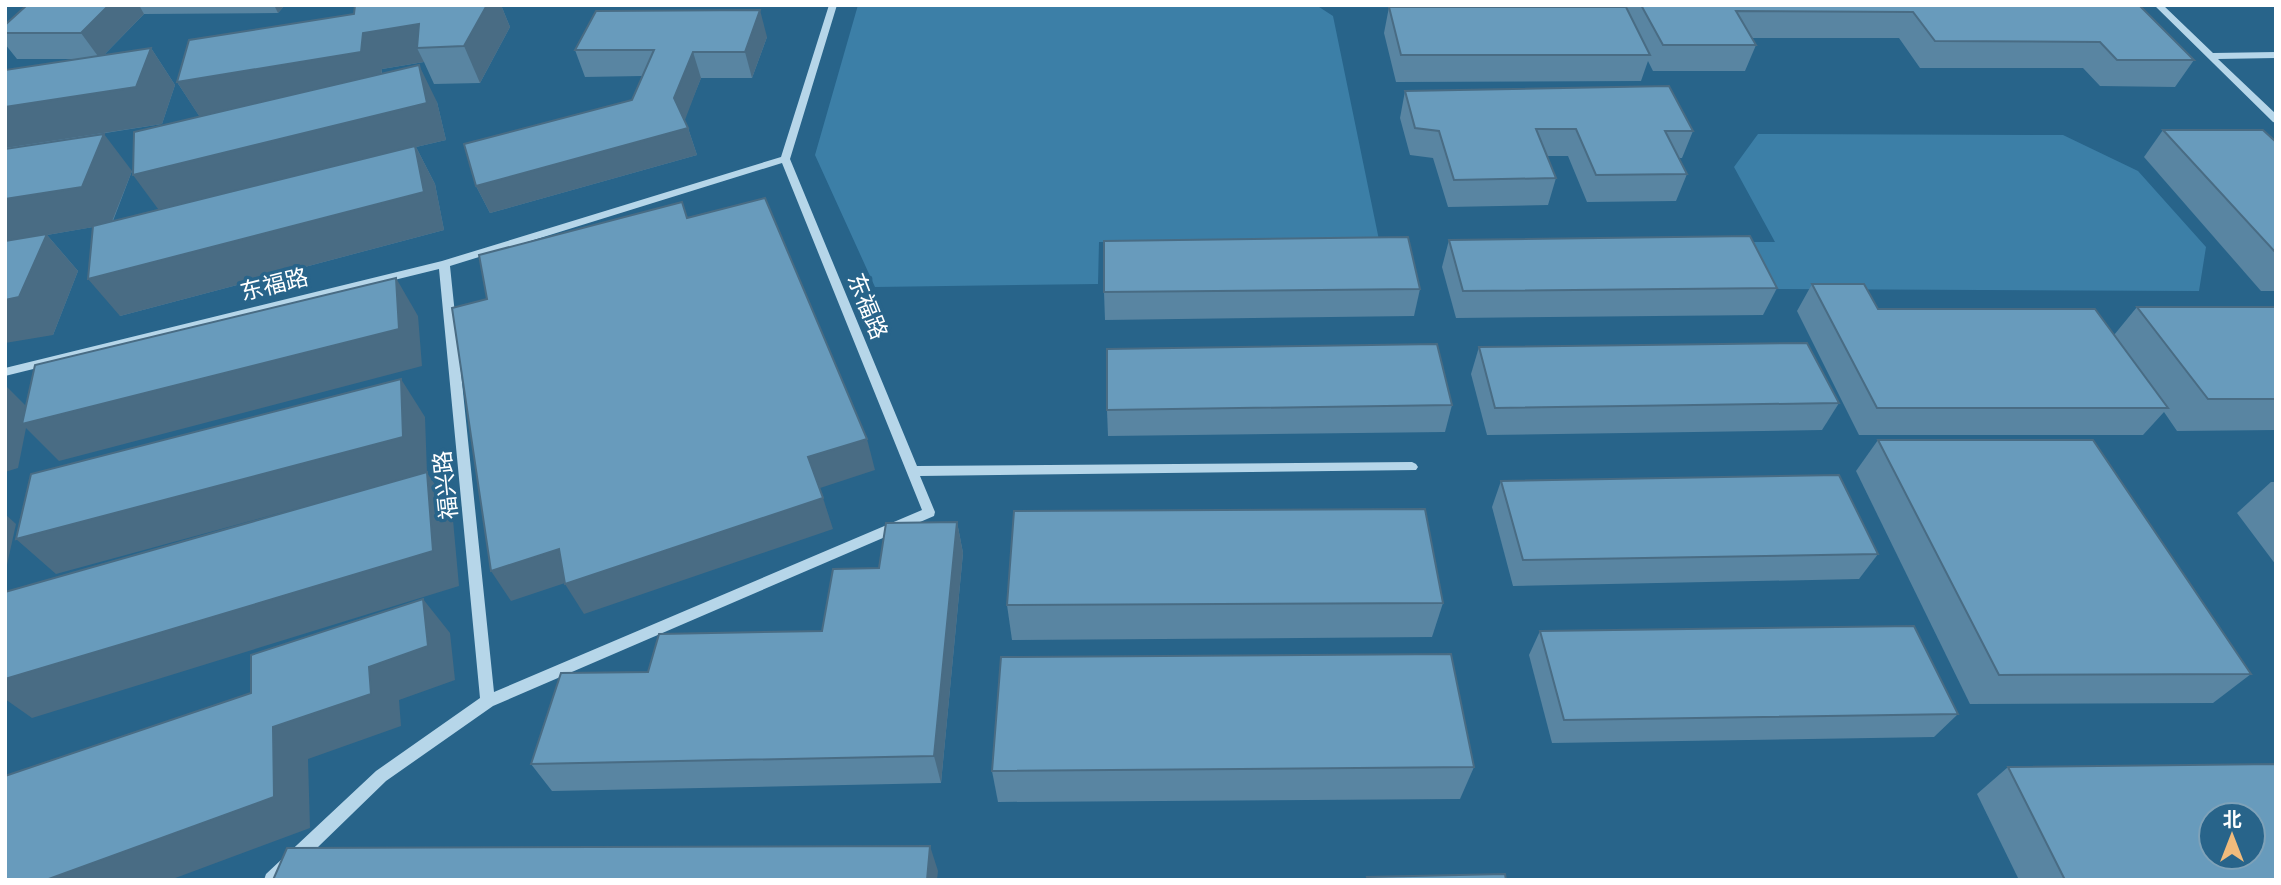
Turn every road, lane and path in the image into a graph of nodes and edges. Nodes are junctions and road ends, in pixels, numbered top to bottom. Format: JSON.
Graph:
{"nodes":[{"id":1,"x":833,"y":5,"type":"edge"},
{"id":2,"x":2158,"y":5,"type":"edge"},
{"id":3,"x":2210,"y":55,"type":"junction"},
{"id":4,"x":2276,"y":55,"type":"edge"},
{"id":5,"x":2276,"y":120,"type":"edge"},
{"id":6,"x":785,"y":159,"type":"junction"},
{"id":7,"x":444,"y":264,"type":"junction"},
{"id":8,"x":5,"y":372,"type":"edge"},
{"id":9,"x":1412,"y":467,"type":"dead end"},
{"id":10,"x":913,"y":471,"type":"junction"},
{"id":11,"x":488,"y":701,"type":"junction"},
{"id":12,"x":272,"y":880,"type":"edge"}],
"edges":[{"from":1,"to":6,"type":"street"},
{"from":2,"to":3,"type":"street"},
{"from":3,"to":4,"type":"street"},
{"from":3,"to":5,"type":"street"},
{"from":6,"to":7,"type":"street","name":"东福路"},
{"from":6,"to":10,"type":"street","name":"东福路"},
{"from":7,"to":8,"type":"street","name":"东福路"},
{"from":7,"to":11,"type":"street","name":"福兴路"},
{"from":9,"to":10,"type":"street"},
{"from":10,"to":11,"type":"street","name":"东福路"},
{"from":11,"to":12,"type":"street","name":"东福路"}]}
